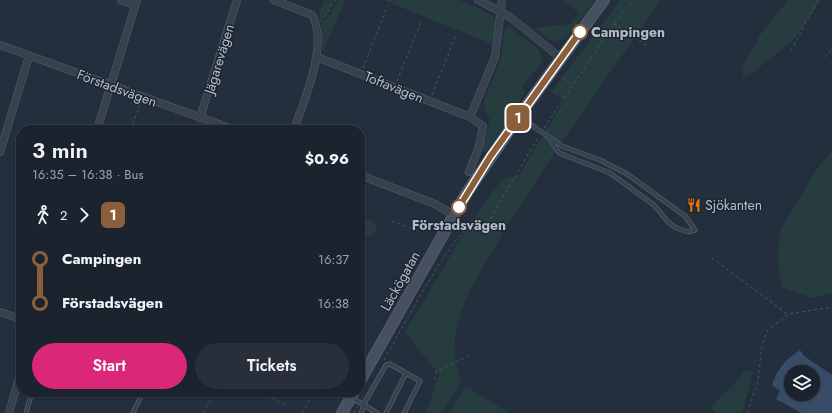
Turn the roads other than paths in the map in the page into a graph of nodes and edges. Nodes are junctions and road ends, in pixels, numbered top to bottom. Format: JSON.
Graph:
{"nodes":[{"id":1,"x":121,"y":0,"type":"edge"},
{"id":2,"x":237,"y":0,"type":"edge"},
{"id":3,"x":274,"y":0,"type":"edge"},
{"id":4,"x":478,"y":0,"type":"edge"},
{"id":5,"x":502,"y":0,"type":"edge"},
{"id":6,"x":604,"y":0,"type":"edge"},
{"id":7,"x":136,"y":3,"type":"edge"},
{"id":8,"x":500,"y":11,"type":"junction"},
{"id":9,"x":0,"y":45,"type":"edge"},
{"id":10,"x":29,"y":56,"type":"junction"},
{"id":11,"x":317,"y":57,"type":"junction"},
{"id":12,"x":562,"y":59,"type":"junction"},
{"id":13,"x":110,"y":85,"type":"junction"},
{"id":14,"x":519,"y":116,"type":"junction"},
{"id":15,"x":470,"y":117,"type":"junction"},
{"id":16,"x":200,"y":118,"type":"junction"},
{"id":17,"x":98,"y":125,"type":"edge"},
{"id":18,"x":220,"y":125,"type":"edge"},
{"id":19,"x":296,"y":125,"type":"edge"},
{"id":20,"x":550,"y":139,"type":"junction"},
{"id":21,"x":0,"y":152,"type":"edge"},
{"id":22,"x":469,"y":172,"type":"dead end"},
{"id":23,"x":365,"y":177,"type":"edge"},
{"id":24,"x":458,"y":218,"type":"junction"},
{"id":25,"x":0,"y":312,"type":"edge"},
{"id":26,"x":16,"y":317,"type":"edge"},
{"id":27,"x":365,"y":373,"type":"edge"},
{"id":28,"x":406,"y":373,"type":"junction"},
{"id":29,"x":16,"y":387,"type":"edge"},
{"id":30,"x":31,"y":397,"type":"edge"},
{"id":31,"x":141,"y":397,"type":"edge"},
{"id":32,"x":355,"y":397,"type":"edge"},
{"id":33,"x":365,"y":407,"type":"junction"},
{"id":34,"x":8,"y":413,"type":"edge"},
{"id":35,"x":26,"y":413,"type":"edge"},
{"id":36,"x":133,"y":413,"type":"edge"},
{"id":37,"x":342,"y":413,"type":"edge"},
{"id":38,"x":362,"y":413,"type":"edge"},
{"id":39,"x":377,"y":413,"type":"edge"},
{"id":40,"x":386,"y":413,"type":"edge"},
{"id":41,"x":404,"y":413,"type":"edge"}],
"edges":[{"from":1,"to":7,"type":"street"},
{"from":2,"to":16,"type":"street","name":"Jägarevägen"},
{"from":3,"to":11,"type":"street"},
{"from":4,"to":8,"type":"street"},
{"from":5,"to":8,"type":"street"},
{"from":6,"to":12,"type":"main road","name":"Läckögatan"},
{"from":7,"to":13,"type":"street"},
{"from":8,"to":12,"type":"street"},
{"from":8,"to":15,"type":"street"},
{"from":9,"to":10,"type":"street","name":"Förstadsvägen"},
{"from":10,"to":13,"type":"street","name":"Förstadsvägen"},
{"from":10,"to":21,"type":"street"},
{"from":11,"to":15,"type":"street","name":"Toftavägen"},
{"from":11,"to":19,"type":"street"},
{"from":12,"to":14,"type":"main road","name":"Läckögatan"},
{"from":13,"to":16,"type":"street","name":"Förstadsvägen"},
{"from":13,"to":17,"type":"street"},
{"from":14,"to":20,"type":"lane"},
{"from":14,"to":24,"type":"main road","name":"Läckögatan"},
{"from":15,"to":22,"type":"street"},
{"from":16,"to":18,"type":"street","name":"Förstadsvägen"},
{"from":20,"to":20,"type":"lane"},
{"from":23,"to":24,"type":"street"},
{"from":24,"to":27,"type":"main road","name":"Läckögatan"},
{"from":25,"to":26,"type":"street"},
{"from":28,"to":33,"type":"lane"},
{"from":28,"to":40,"type":"lane"},
{"from":28,"to":41,"type":"lane"},
{"from":29,"to":34,"type":"street"},
{"from":30,"to":35,"type":"lane"},
{"from":31,"to":36,"type":"lane"},
{"from":32,"to":33,"type":"lane"},
{"from":32,"to":37,"type":"main road"},
{"from":33,"to":38,"type":"lane"},
{"from":33,"to":39,"type":"lane"}]}
